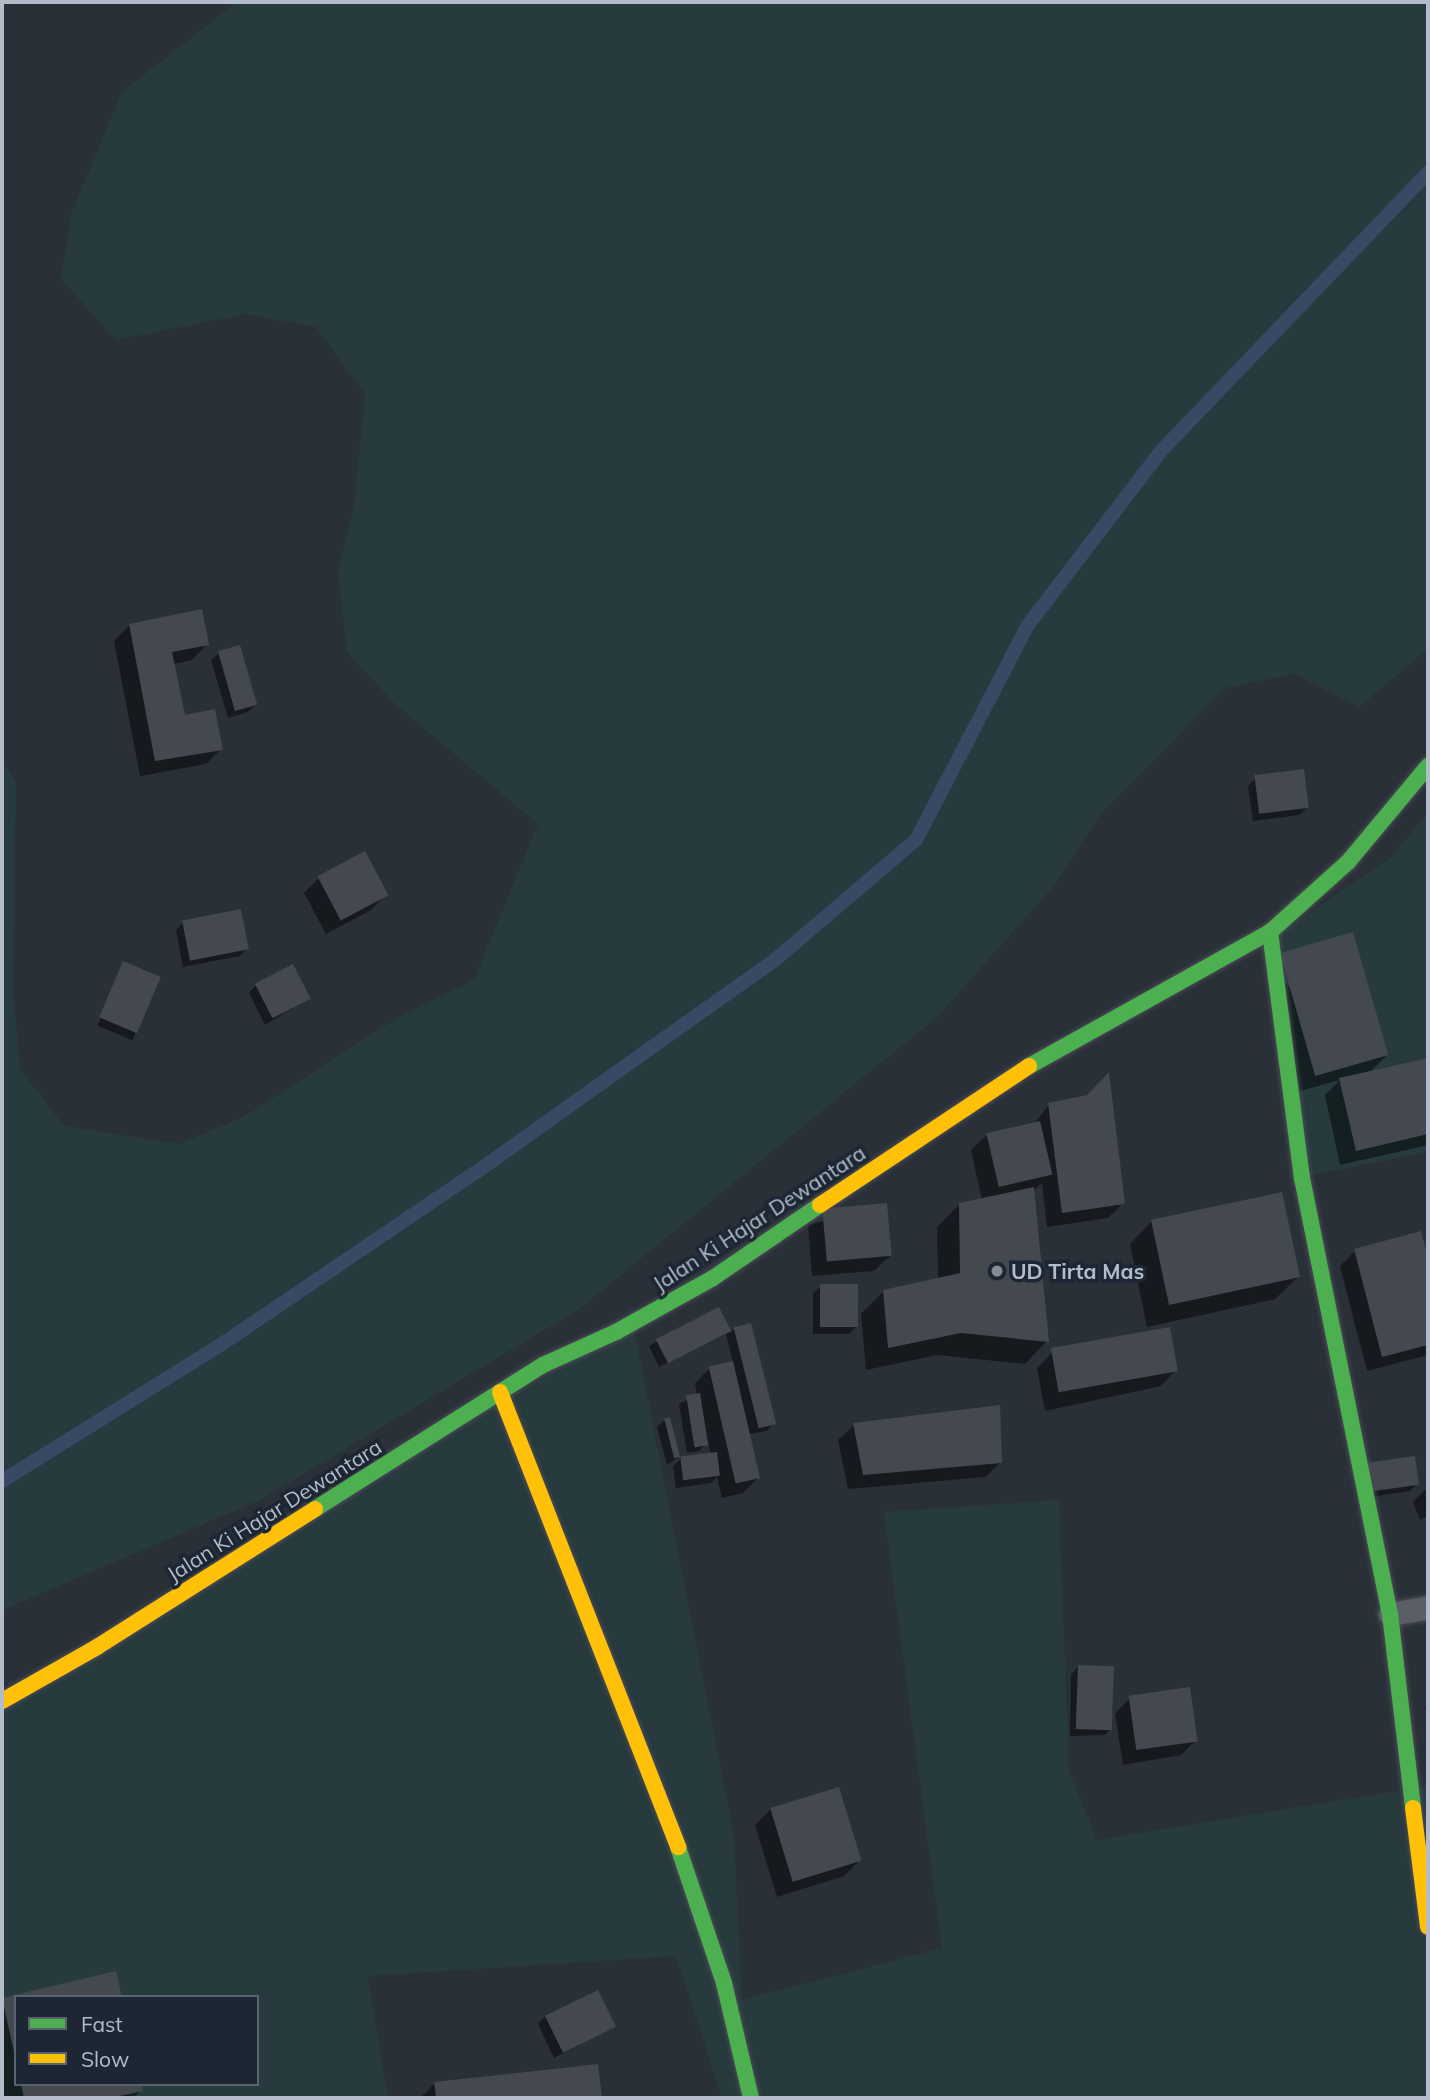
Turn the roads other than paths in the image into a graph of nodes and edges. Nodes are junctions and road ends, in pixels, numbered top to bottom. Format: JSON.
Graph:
{"nodes":[{"id":1,"x":1428,"y":766,"type":"edge"},
{"id":2,"x":1270,"y":932,"type":"junction"},
{"id":3,"x":500,"y":1392,"type":"junction"},
{"id":4,"x":1428,"y":1607,"type":"edge"},
{"id":5,"x":1390,"y":1614,"type":"junction"},
{"id":6,"x":2,"y":1701,"type":"edge"},
{"id":7,"x":1428,"y":1927,"type":"edge"},
{"id":8,"x":751,"y":2098,"type":"edge"}],
"edges":[{"from":1,"to":2,"type":"street","name":"Jalan Ki Hajar Dewantara"},
{"from":2,"to":3,"type":"street","name":"Jalan Ki Hajar Dewantara"},
{"from":2,"to":5,"type":"street"},
{"from":3,"to":6,"type":"street","name":"Jalan Ki Hajar Dewantara"},
{"from":3,"to":8,"type":"street"},
{"from":4,"to":5,"type":"lane"},
{"from":5,"to":7,"type":"street"}]}
